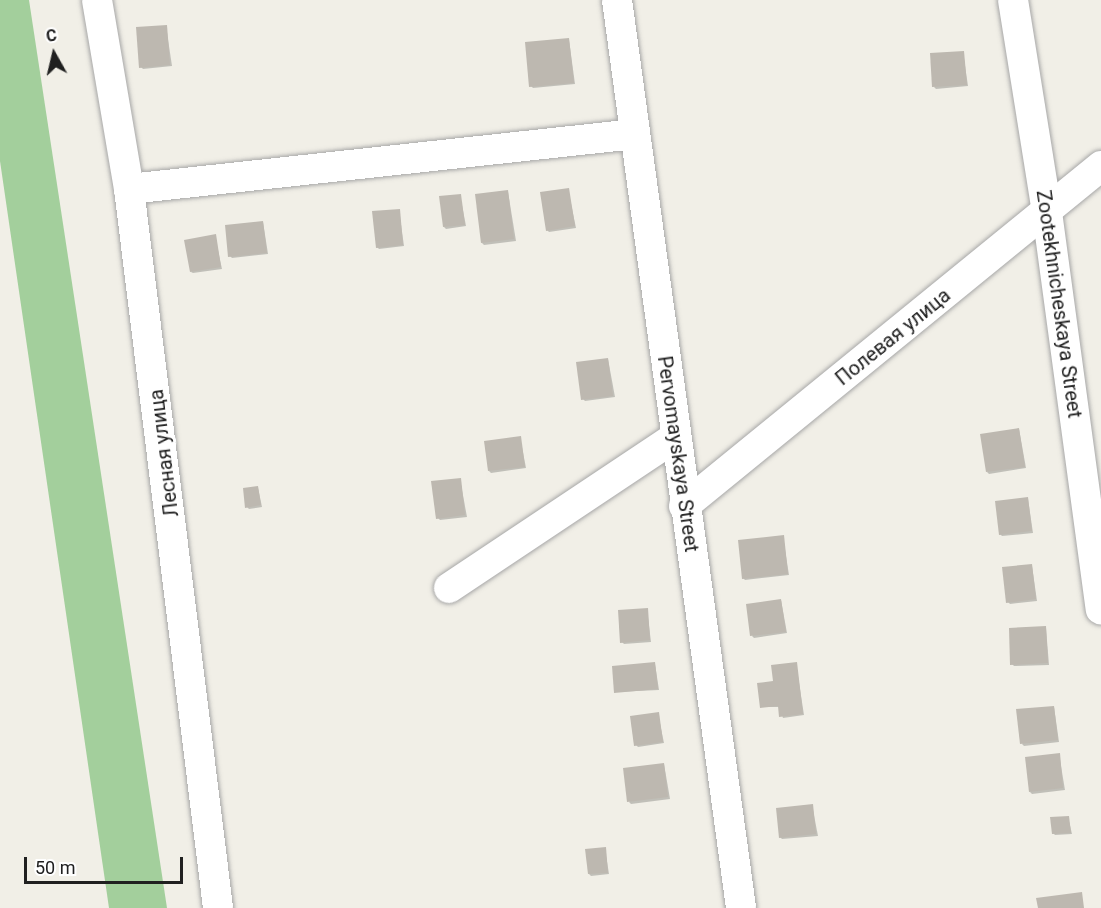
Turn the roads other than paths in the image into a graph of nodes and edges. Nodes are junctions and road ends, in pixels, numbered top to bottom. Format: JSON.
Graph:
{"nodes":[{"id":1,"x":97,"y":0,"type":"edge"},
{"id":2,"x":617,"y":0,"type":"edge"},
{"id":3,"x":1013,"y":0,"type":"edge"},
{"id":4,"x":635,"y":134,"type":"junction"},
{"id":5,"x":1101,"y":166,"type":"edge"},
{"id":6,"x":129,"y":189,"type":"junction"},
{"id":7,"x":1047,"y":212,"type":"junction"},
{"id":8,"x":675,"y":437,"type":"junction"},
{"id":9,"x":684,"y":506,"type":"junction"},
{"id":10,"x":449,"y":588,"type":"dead end"},
{"id":11,"x":1101,"y":609,"type":"edge"},
{"id":12,"x":218,"y":908,"type":"edge"},
{"id":13,"x":741,"y":908,"type":"edge"}],
"edges":[{"from":1,"to":6,"type":"street","name":"Лесная улица"},
{"from":2,"to":4,"type":"street","name":"Pervomayskaya Street"},
{"from":3,"to":7,"type":"street","name":"Zootekhnicheskaya Street"},
{"from":4,"to":6,"type":"street"},
{"from":4,"to":8,"type":"street","name":"Pervomayskaya Street"},
{"from":5,"to":7,"type":"street","name":"Полевая улица"},
{"from":6,"to":12,"type":"street","name":"Лесная улица"},
{"from":7,"to":9,"type":"street","name":"Полевая улица"},
{"from":7,"to":11,"type":"street","name":"Zootekhnicheskaya Street"},
{"from":8,"to":9,"type":"street","name":"Pervomayskaya Street"},
{"from":8,"to":10,"type":"street"},
{"from":9,"to":13,"type":"street","name":"Pervomayskaya Street"}]}
